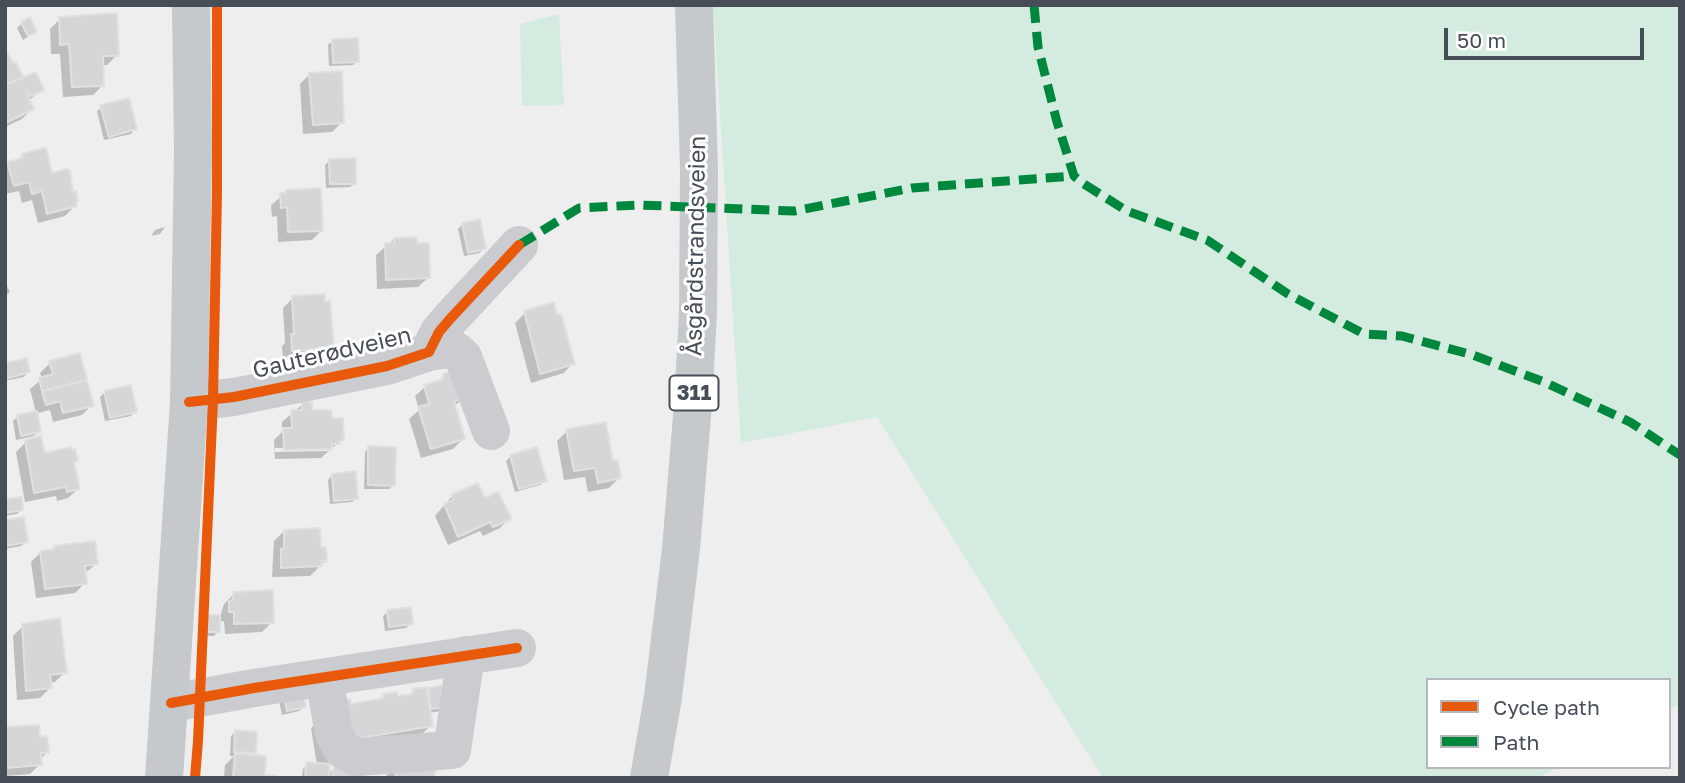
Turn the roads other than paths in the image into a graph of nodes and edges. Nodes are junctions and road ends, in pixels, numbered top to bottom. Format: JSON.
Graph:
{"nodes":[{"id":1,"x":191,"y":5,"type":"edge"},
{"id":2,"x":694,"y":5,"type":"edge"},
{"id":3,"x":519,"y":245,"type":"dead end"},
{"id":4,"x":429,"y":352,"type":"junction"},
{"id":5,"x":189,"y":402,"type":"junction"},
{"id":6,"x":491,"y":431,"type":"dead end"},
{"id":7,"x":517,"y":648,"type":"dead end"},
{"id":8,"x":466,"y":655,"type":"junction"},
{"id":9,"x":324,"y":678,"type":"junction"},
{"id":10,"x":171,"y":703,"type":"junction"},
{"id":11,"x":450,"y":764,"type":"edge"},
{"id":12,"x":164,"y":778,"type":"edge"},
{"id":13,"x":649,"y":778,"type":"edge"}],
"edges":[{"from":1,"to":5,"type":"main road"},
{"from":2,"to":13,"type":"main road","name":"Åsgårdstrandsveien","number":"311"},
{"from":3,"to":4,"type":"street","name":"Gauterødveien"},
{"from":4,"to":5,"type":"street","name":"Gauterødveien"},
{"from":4,"to":6,"type":"street","name":"Gauterødveien"},
{"from":5,"to":10,"type":"main road"},
{"from":7,"to":8,"type":"street"},
{"from":8,"to":9,"type":"street"},
{"from":8,"to":11,"type":"street"},
{"from":9,"to":10,"type":"street"},
{"from":9,"to":11,"type":"street"},
{"from":10,"to":12,"type":"main road"}]}
